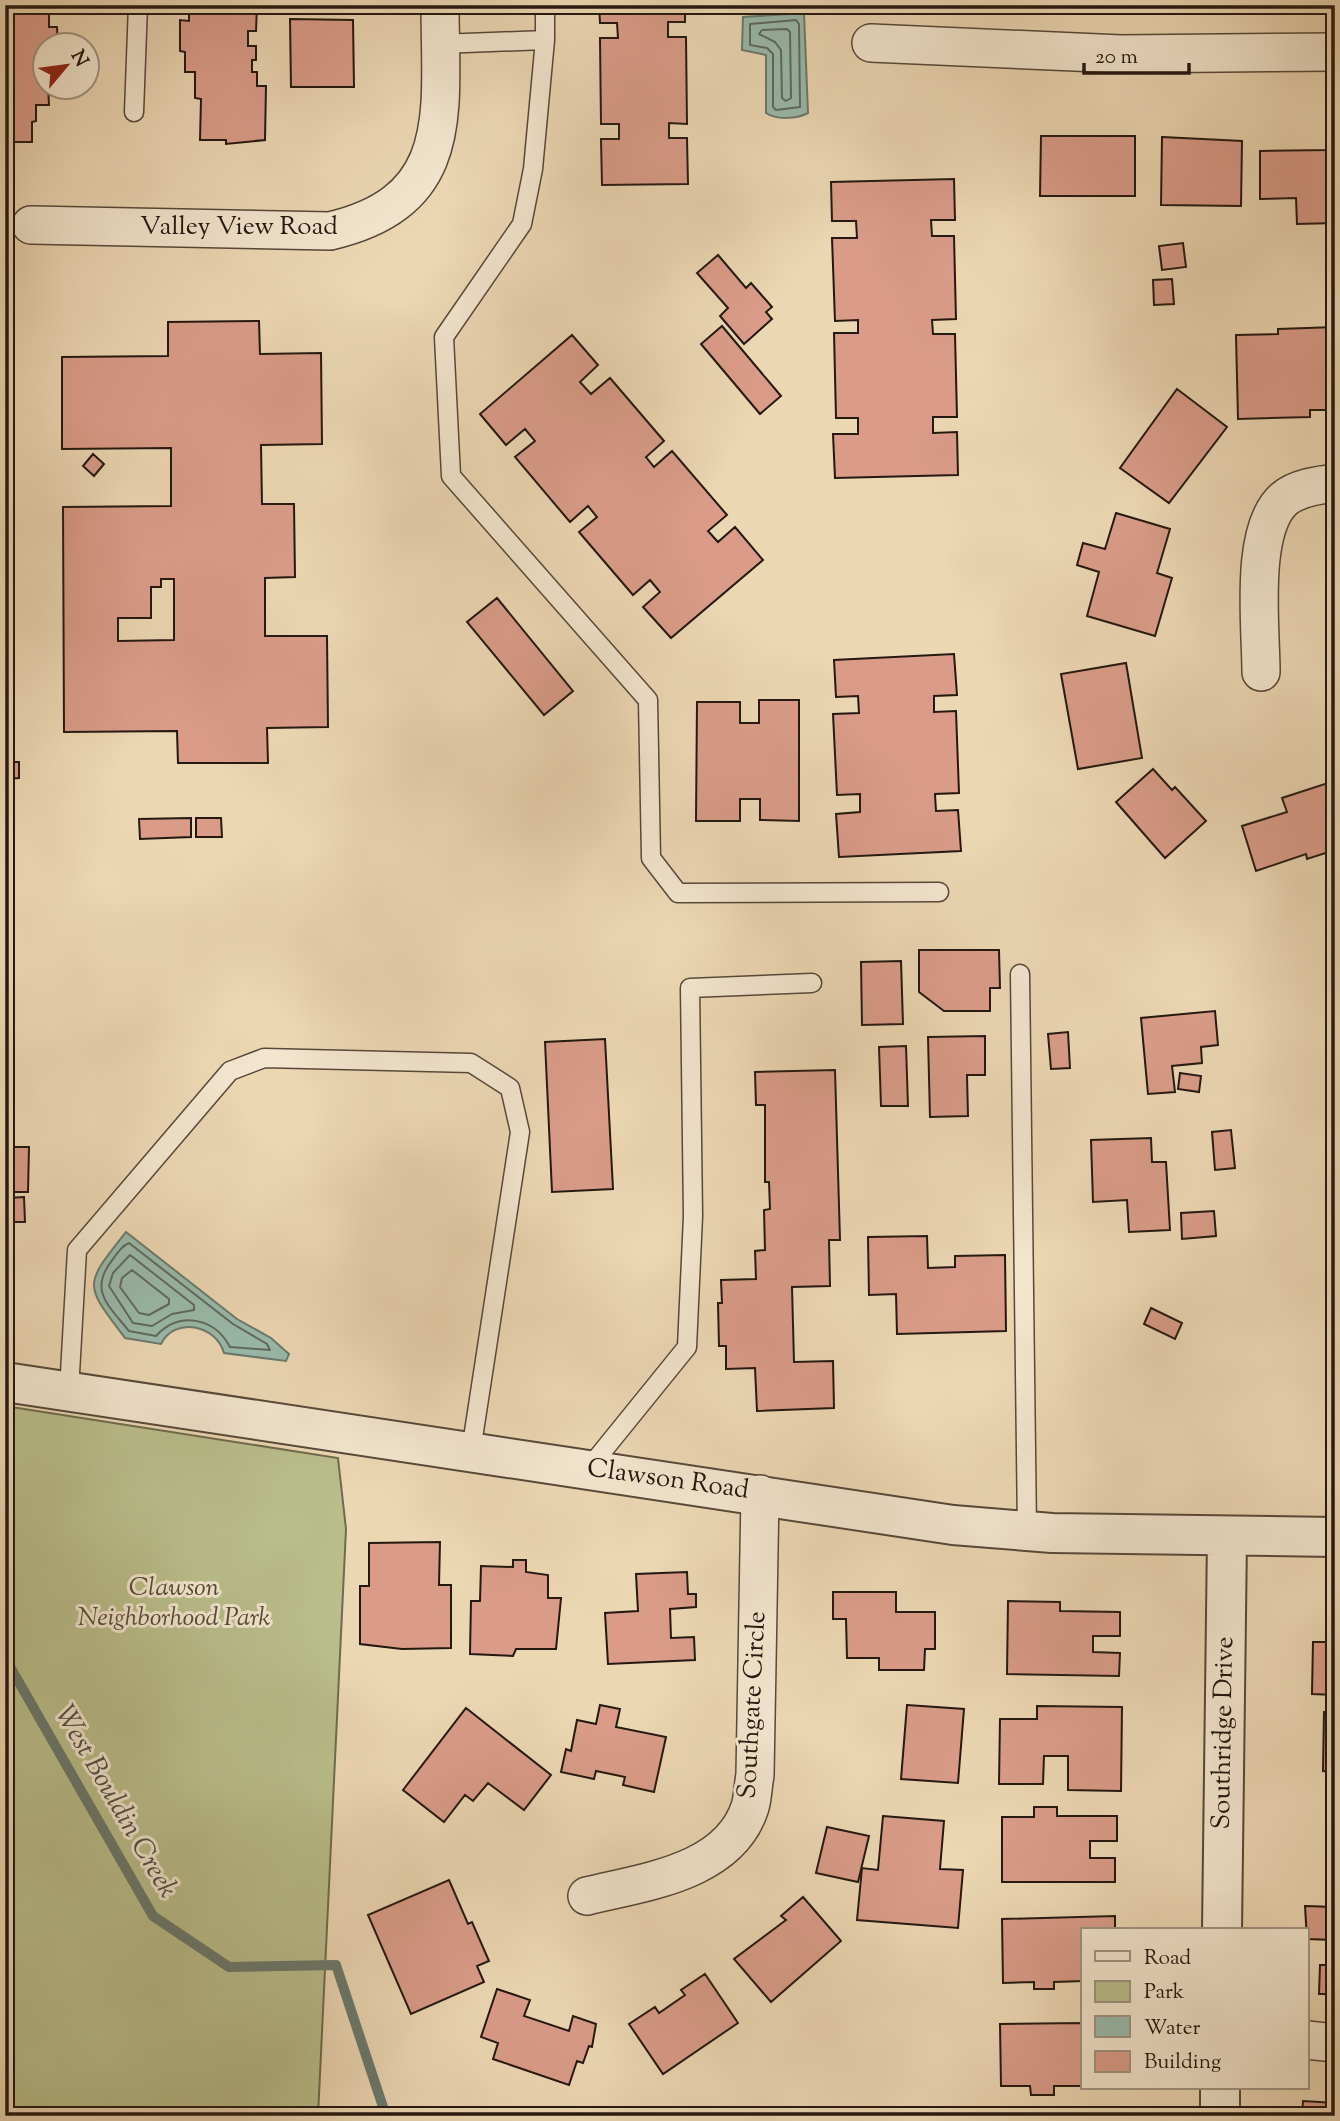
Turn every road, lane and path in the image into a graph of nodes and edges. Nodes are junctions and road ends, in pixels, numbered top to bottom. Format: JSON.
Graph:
{"nodes":[{"id":1,"x":138,"y":5,"type":"edge"},
{"id":2,"x":440,"y":5,"type":"edge"},
{"id":3,"x":545,"y":5,"type":"edge"},
{"id":4,"x":545,"y":40,"type":"junction"},
{"id":5,"x":871,"y":43,"type":"dead end"},
{"id":6,"x":440,"y":44,"type":"junction"},
{"id":7,"x":1335,"y":52,"type":"edge"},
{"id":8,"x":134,"y":112,"type":"dead end"},
{"id":9,"x":32,"y":225,"type":"dead end"},
{"id":10,"x":1335,"y":483,"type":"edge"},
{"id":11,"x":1261,"y":672,"type":"dead end"},
{"id":12,"x":939,"y":892,"type":"dead end"},
{"id":13,"x":1020,"y":974,"type":"dead end"},
{"id":14,"x":812,"y":983,"type":"dead end"},
{"id":15,"x":5,"y":1382,"type":"edge"},
{"id":16,"x":69,"y":1391,"type":"junction"},
{"id":17,"x":471,"y":1451,"type":"junction"},
{"id":18,"x":589,"y":1468,"type":"junction"},
{"id":19,"x":761,"y":1494,"type":"junction"},
{"id":20,"x":1027,"y":1531,"type":"junction"},
{"id":21,"x":1227,"y":1537,"type":"junction"},
{"id":22,"x":1335,"y":1537,"type":"edge"},
{"id":23,"x":587,"y":1896,"type":"dead end"},
{"id":24,"x":1222,"y":1928,"type":"edge"},
{"id":25,"x":1308,"y":2040,"type":"edge"},
{"id":26,"x":1335,"y":2043,"type":"edge"},
{"id":27,"x":1220,"y":2090,"type":"edge"},
{"id":28,"x":1220,"y":2116,"type":"edge"}],
"edges":[{"from":1,"to":8,"type":"lane"},
{"from":2,"to":6,"type":"street","name":"Valley View Road"},
{"from":3,"to":4,"type":"lane"},
{"from":4,"to":6,"type":"lane"},
{"from":4,"to":12,"type":"lane"},
{"from":5,"to":7,"type":"street"},
{"from":6,"to":9,"type":"street","name":"Valley View Road"},
{"from":10,"to":11,"type":"street"},
{"from":13,"to":20,"type":"lane"},
{"from":14,"to":18,"type":"lane"},
{"from":15,"to":16,"type":"street","name":"Clawson Road"},
{"from":16,"to":17,"type":"street","name":"Clawson Road"},
{"from":16,"to":17,"type":"lane"},
{"from":17,"to":18,"type":"street","name":"Clawson Road"},
{"from":18,"to":19,"type":"street","name":"Clawson Road"},
{"from":19,"to":20,"type":"street","name":"Clawson Road"},
{"from":19,"to":23,"type":"street","name":"Southgate Circle"},
{"from":20,"to":21,"type":"street","name":"Clawson Road"},
{"from":21,"to":22,"type":"street","name":"Clawson Road"},
{"from":21,"to":24,"type":"street","name":"Southridge Drive"},
{"from":25,"to":26,"type":"street"},
{"from":27,"to":28,"type":"street"}]}
